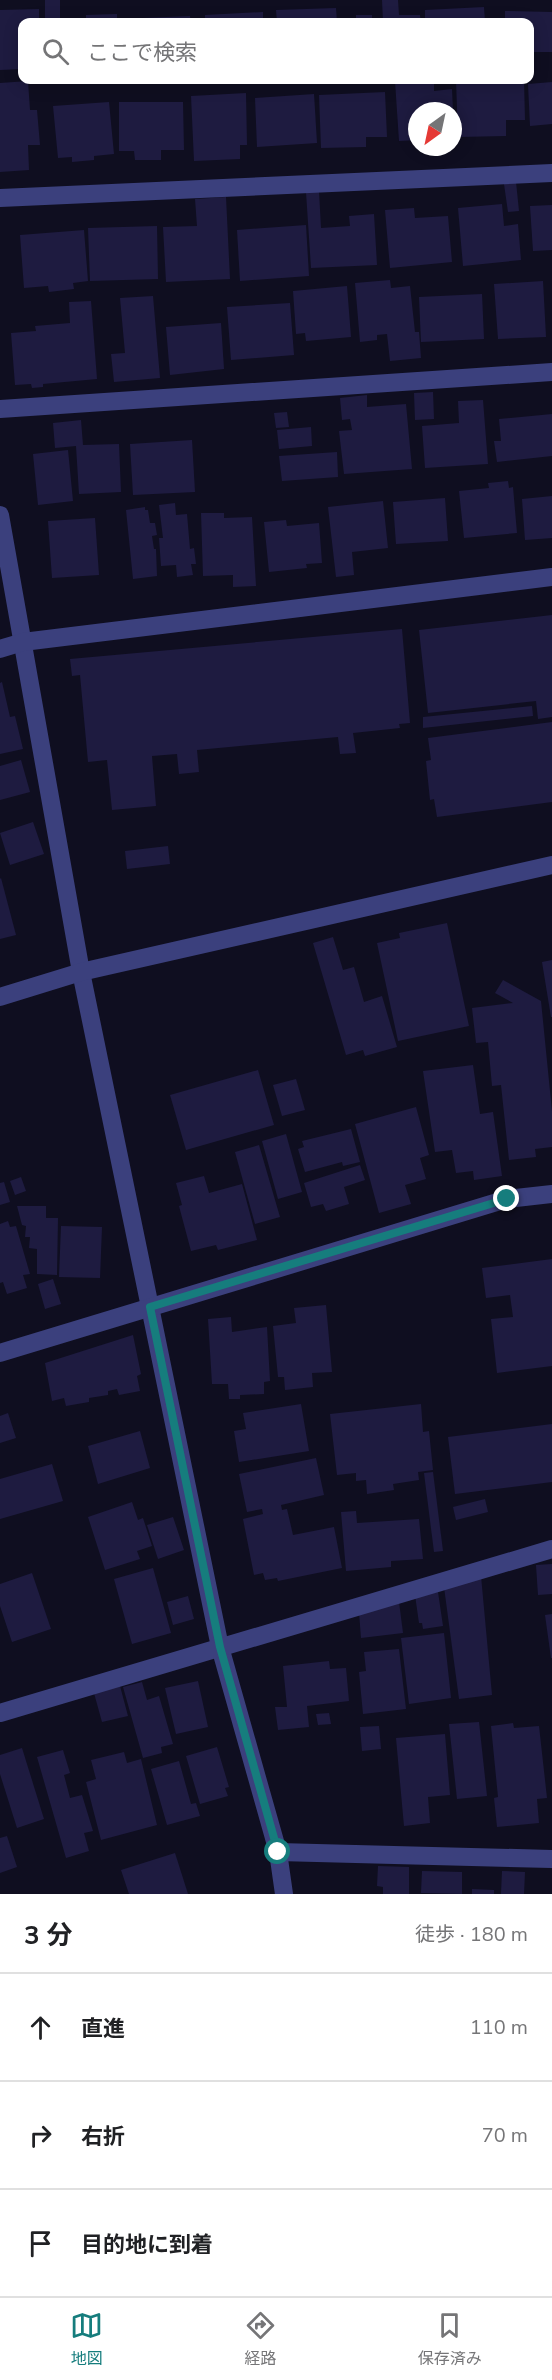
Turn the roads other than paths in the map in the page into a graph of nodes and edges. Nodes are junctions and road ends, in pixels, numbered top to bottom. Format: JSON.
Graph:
{"nodes":[{"id":1,"x":552,"y":172,"type":"edge"},
{"id":2,"x":0,"y":198,"type":"edge"},
{"id":3,"x":552,"y":372,"type":"edge"},
{"id":4,"x":0,"y":409,"type":"edge"},
{"id":5,"x":0,"y":515,"type":"edge"},
{"id":6,"x":552,"y":577,"type":"edge"},
{"id":7,"x":23,"y":642,"type":"junction"},
{"id":8,"x":0,"y":649,"type":"edge"},
{"id":9,"x":552,"y":865,"type":"edge"},
{"id":10,"x":81,"y":972,"type":"junction"},
{"id":11,"x":0,"y":997,"type":"edge"},
{"id":12,"x":552,"y":1194,"type":"edge"},
{"id":13,"x":150,"y":1307,"type":"junction"},
{"id":14,"x":0,"y":1353,"type":"edge"},
{"id":15,"x":552,"y":1549,"type":"edge"},
{"id":16,"x":220,"y":1647,"type":"junction"},
{"id":17,"x":0,"y":1713,"type":"edge"},
{"id":18,"x":278,"y":1852,"type":"junction"},
{"id":19,"x":552,"y":1859,"type":"edge"},
{"id":20,"x":284,"y":1894,"type":"edge"}],
"edges":[{"from":1,"to":2,"type":"street"},
{"from":3,"to":4,"type":"street"},
{"from":5,"to":7,"type":"street"},
{"from":6,"to":7,"type":"street"},
{"from":7,"to":8,"type":"street"},
{"from":7,"to":10,"type":"street"},
{"from":9,"to":10,"type":"street"},
{"from":10,"to":11,"type":"street"},
{"from":10,"to":13,"type":"street"},
{"from":12,"to":13,"type":"street"},
{"from":13,"to":14,"type":"street"},
{"from":13,"to":16,"type":"street"},
{"from":15,"to":16,"type":"street"},
{"from":16,"to":17,"type":"street"},
{"from":16,"to":18,"type":"street"},
{"from":18,"to":19,"type":"street"},
{"from":18,"to":20,"type":"street"}]}
